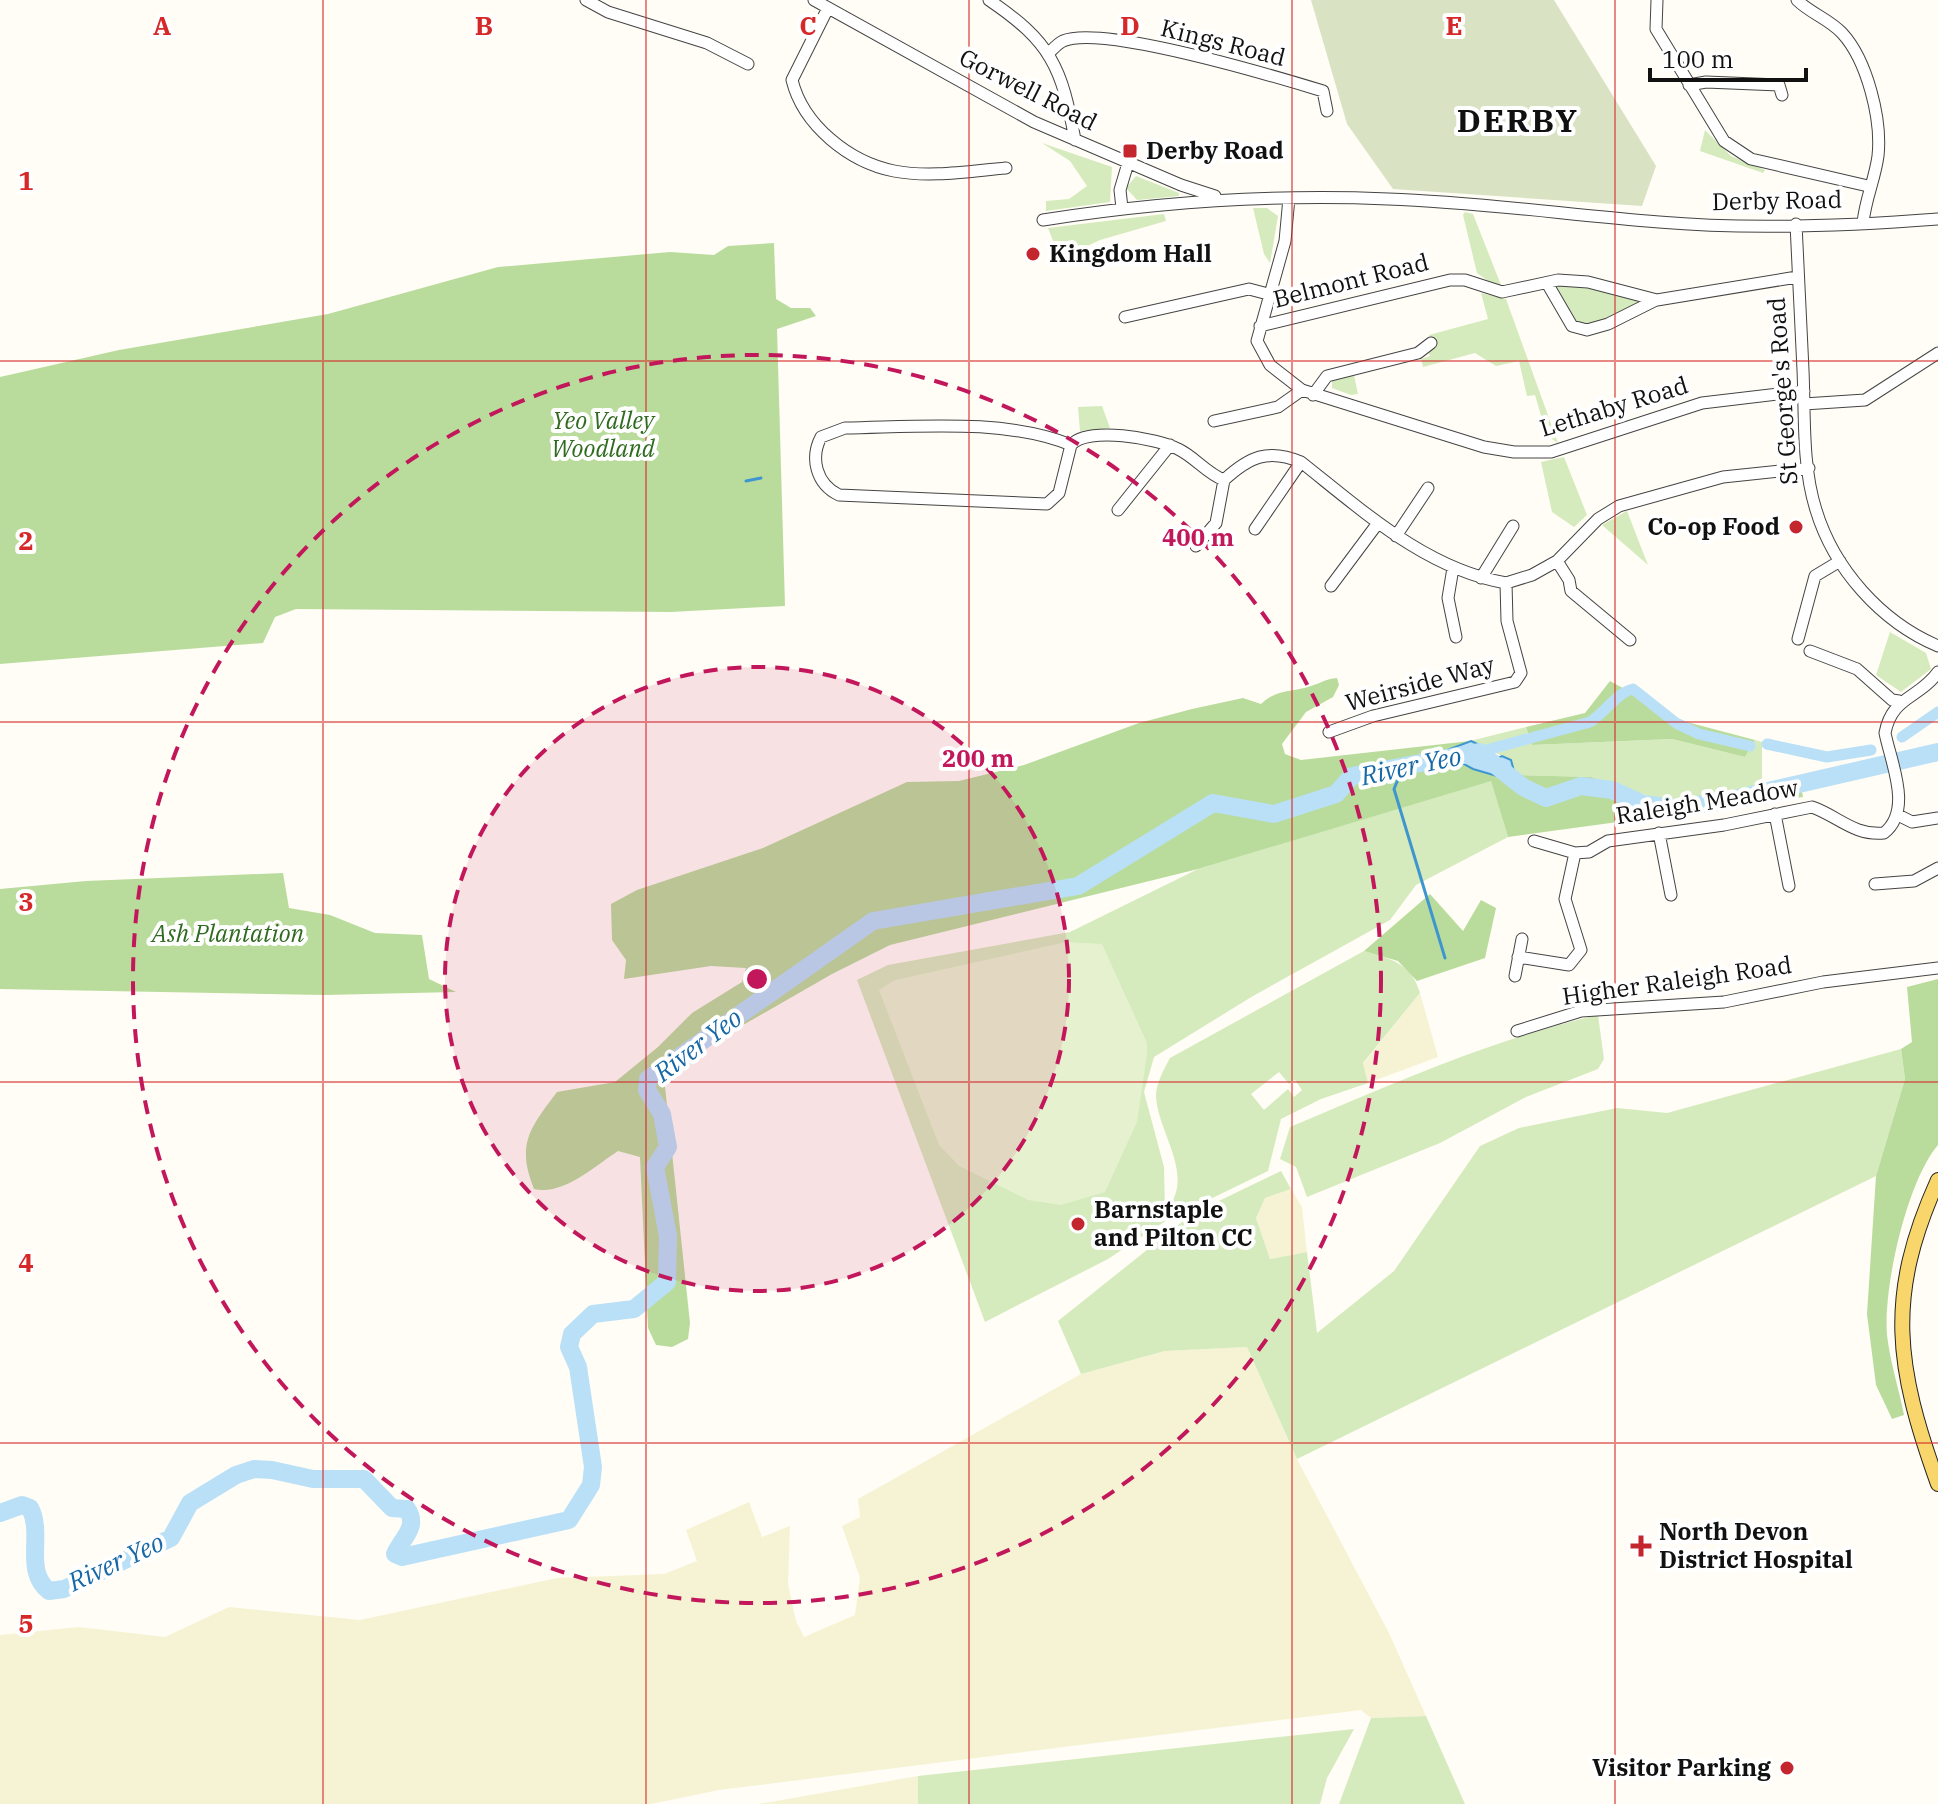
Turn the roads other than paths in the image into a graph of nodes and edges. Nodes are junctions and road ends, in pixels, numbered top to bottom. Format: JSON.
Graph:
{"nodes":[{"id":1,"x":586,"y":0,"type":"edge"},
{"id":2,"x":814,"y":0,"type":"edge"},
{"id":3,"x":989,"y":0,"type":"edge"},
{"id":4,"x":1657,"y":0,"type":"edge"},
{"id":5,"x":1797,"y":0,"type":"edge"},
{"id":6,"x":828,"y":8,"type":"junction"},
{"id":7,"x":1049,"y":53,"type":"junction"},
{"id":8,"x":748,"y":64,"type":"dead end"},
{"id":9,"x":1689,"y":85,"type":"junction"},
{"id":10,"x":1782,"y":95,"type":"dead end"},
{"id":11,"x":1327,"y":111,"type":"dead end"},
{"id":12,"x":1075,"y":140,"type":"junction"},
{"id":13,"x":1128,"y":163,"type":"junction"},
{"id":14,"x":1006,"y":168,"type":"dead end"},
{"id":15,"x":1868,"y":186,"type":"junction"},
{"id":16,"x":1231,"y":198,"type":"junction"},
{"id":17,"x":1289,"y":198,"type":"junction"},
{"id":18,"x":1122,"y":208,"type":"junction"},
{"id":19,"x":1938,"y":219,"type":"edge"},
{"id":20,"x":1043,"y":220,"type":"dead end"},
{"id":21,"x":1863,"y":223,"type":"junction"},
{"id":22,"x":1796,"y":224,"type":"junction"},
{"id":23,"x":1797,"y":277,"type":"junction"},
{"id":24,"x":1547,"y":283,"type":"junction"},
{"id":25,"x":1268,"y":294,"type":"junction"},
{"id":26,"x":1657,"y":300,"type":"junction"},
{"id":27,"x":1125,"y":317,"type":"dead end"},
{"id":28,"x":1260,"y":326,"type":"junction"},
{"id":29,"x":1431,"y":343,"type":"dead end"},
{"id":30,"x":1938,"y":353,"type":"edge"},
{"id":31,"x":1804,"y":391,"type":"junction"},
{"id":32,"x":1307,"y":392,"type":"junction"},
{"id":33,"x":1804,"y":404,"type":"junction"},
{"id":34,"x":1214,"y":421,"type":"dead end"},
{"id":35,"x":1071,"y":445,"type":"junction"},
{"id":36,"x":1170,"y":445,"type":"junction"},
{"id":37,"x":1301,"y":462,"type":"junction"},
{"id":38,"x":1809,"y":468,"type":"junction"},
{"id":39,"x":1224,"y":480,"type":"junction"},
{"id":40,"x":1428,"y":488,"type":"dead end"},
{"id":41,"x":1118,"y":510,"type":"dead end"},
{"id":42,"x":1378,"y":523,"type":"junction"},
{"id":43,"x":1513,"y":526,"type":"dead end"},
{"id":44,"x":1255,"y":529,"type":"dead end"},
{"id":45,"x":1396,"y":536,"type":"junction"},
{"id":46,"x":1196,"y":546,"type":"dead end"},
{"id":47,"x":1557,"y":561,"type":"junction"},
{"id":48,"x":1840,"y":561,"type":"junction"},
{"id":49,"x":1453,"y":568,"type":"junction"},
{"id":50,"x":1481,"y":578,"type":"junction"},
{"id":51,"x":1506,"y":583,"type":"junction"},
{"id":52,"x":1331,"y":586,"type":"dead end"},
{"id":53,"x":1456,"y":637,"type":"dead end"},
{"id":54,"x":1798,"y":639,"type":"dead end"},
{"id":55,"x":1630,"y":640,"type":"dead end"},
{"id":56,"x":1938,"y":646,"type":"edge"},
{"id":57,"x":1810,"y":651,"type":"dead end"},
{"id":58,"x":1938,"y":672,"type":"edge"},
{"id":59,"x":1899,"y":701,"type":"junction"},
{"id":60,"x":1329,"y":732,"type":"dead end"},
{"id":61,"x":1775,"y":814,"type":"junction"},
{"id":62,"x":1898,"y":815,"type":"junction"},
{"id":63,"x":1938,"y":818,"type":"edge"},
{"id":64,"x":1659,"y":833,"type":"junction"},
{"id":65,"x":1534,"y":841,"type":"dead end"},
{"id":66,"x":1575,"y":853,"type":"junction"},
{"id":67,"x":1938,"y":868,"type":"edge"},
{"id":68,"x":1875,"y":884,"type":"dead end"},
{"id":69,"x":1789,"y":886,"type":"dead end"},
{"id":70,"x":1671,"y":895,"type":"dead end"},
{"id":71,"x":1522,"y":939,"type":"dead end"},
{"id":72,"x":1518,"y":957,"type":"junction"},
{"id":73,"x":1938,"y":968,"type":"edge"},
{"id":74,"x":1515,"y":976,"type":"dead end"},
{"id":75,"x":1517,"y":1031,"type":"dead end"},
{"id":76,"x":1938,"y":1180,"type":"edge"},
{"id":77,"x":1938,"y":1484,"type":"edge"}],
"edges":[{"from":1,"to":8,"type":"street"},
{"from":2,"to":6,"type":"street","name":"Gorwell Road"},
{"from":3,"to":7,"type":"street"},
{"from":4,"to":9,"type":"street"},
{"from":5,"to":15,"type":"street"},
{"from":6,"to":12,"type":"street","name":"Gorwell Road"},
{"from":6,"to":14,"type":"street"},
{"from":7,"to":11,"type":"street","name":"Kings Road"},
{"from":7,"to":12,"type":"street"},
{"from":9,"to":10,"type":"street"},
{"from":9,"to":15,"type":"street"},
{"from":12,"to":13,"type":"street","name":"Gorwell Road"},
{"from":13,"to":16,"type":"street","name":"Gorwell Road"},
{"from":13,"to":18,"type":"street"},
{"from":15,"to":21,"type":"street"},
{"from":16,"to":17,"type":"street","name":"Derby Road"},
{"from":16,"to":18,"type":"street","name":"Derby Road"},
{"from":17,"to":22,"type":"street","name":"Derby Road"},
{"from":17,"to":25,"type":"street"},
{"from":18,"to":20,"type":"street","name":"Derby Road"},
{"from":19,"to":21,"type":"street","name":"Derby Road"},
{"from":21,"to":22,"type":"street","name":"Derby Road"},
{"from":22,"to":23,"type":"street","name":"St George's Road"},
{"from":23,"to":26,"type":"street","name":"Belmont Road"},
{"from":23,"to":31,"type":"street","name":"St George's Road"},
{"from":24,"to":26,"type":"street","name":"Belmont Road"},
{"from":24,"to":26,"type":"street","name":"Belmont Road"},
{"from":24,"to":28,"type":"street","name":"Belmont Road"},
{"from":25,"to":27,"type":"street"},
{"from":25,"to":28,"type":"street"},
{"from":28,"to":32,"type":"street"},
{"from":29,"to":32,"type":"street"},
{"from":30,"to":33,"type":"street"},
{"from":31,"to":32,"type":"street","name":"Lethaby Road"},
{"from":31,"to":33,"type":"street","name":"St George's Road"},
{"from":32,"to":34,"type":"street"},
{"from":33,"to":38,"type":"street","name":"St George's Road"},
{"from":35,"to":35,"type":"street"},
{"from":35,"to":36,"type":"street"},
{"from":36,"to":39,"type":"street"},
{"from":36,"to":41,"type":"street"},
{"from":37,"to":39,"type":"street"},
{"from":37,"to":42,"type":"street"},
{"from":37,"to":44,"type":"street"},
{"from":38,"to":47,"type":"street"},
{"from":38,"to":48,"type":"street","name":"St George's Road"},
{"from":39,"to":46,"type":"street"},
{"from":40,"to":45,"type":"street"},
{"from":42,"to":45,"type":"street"},
{"from":42,"to":52,"type":"street"},
{"from":43,"to":50,"type":"street"},
{"from":45,"to":49,"type":"street"},
{"from":47,"to":51,"type":"street"},
{"from":47,"to":55,"type":"street"},
{"from":48,"to":54,"type":"street"},
{"from":48,"to":56,"type":"street","name":"St George's Road"},
{"from":49,"to":50,"type":"street"},
{"from":49,"to":53,"type":"street"},
{"from":50,"to":51,"type":"street"},
{"from":51,"to":60,"type":"street","name":"Weirside Way"},
{"from":57,"to":59,"type":"street"},
{"from":58,"to":59,"type":"street"},
{"from":59,"to":62,"type":"street"},
{"from":61,"to":62,"type":"street","name":"Raleigh Meadow"},
{"from":61,"to":64,"type":"street","name":"Raleigh Meadow"},
{"from":61,"to":69,"type":"street"},
{"from":62,"to":63,"type":"street"},
{"from":64,"to":66,"type":"street","name":"Raleigh Meadow"},
{"from":64,"to":70,"type":"street"},
{"from":65,"to":66,"type":"street"},
{"from":66,"to":72,"type":"street"},
{"from":67,"to":68,"type":"street"},
{"from":71,"to":72,"type":"street"},
{"from":72,"to":74,"type":"street"},
{"from":73,"to":75,"type":"street","name":"Higher Raleigh Road"},
{"from":76,"to":77,"type":"main road"}]}
